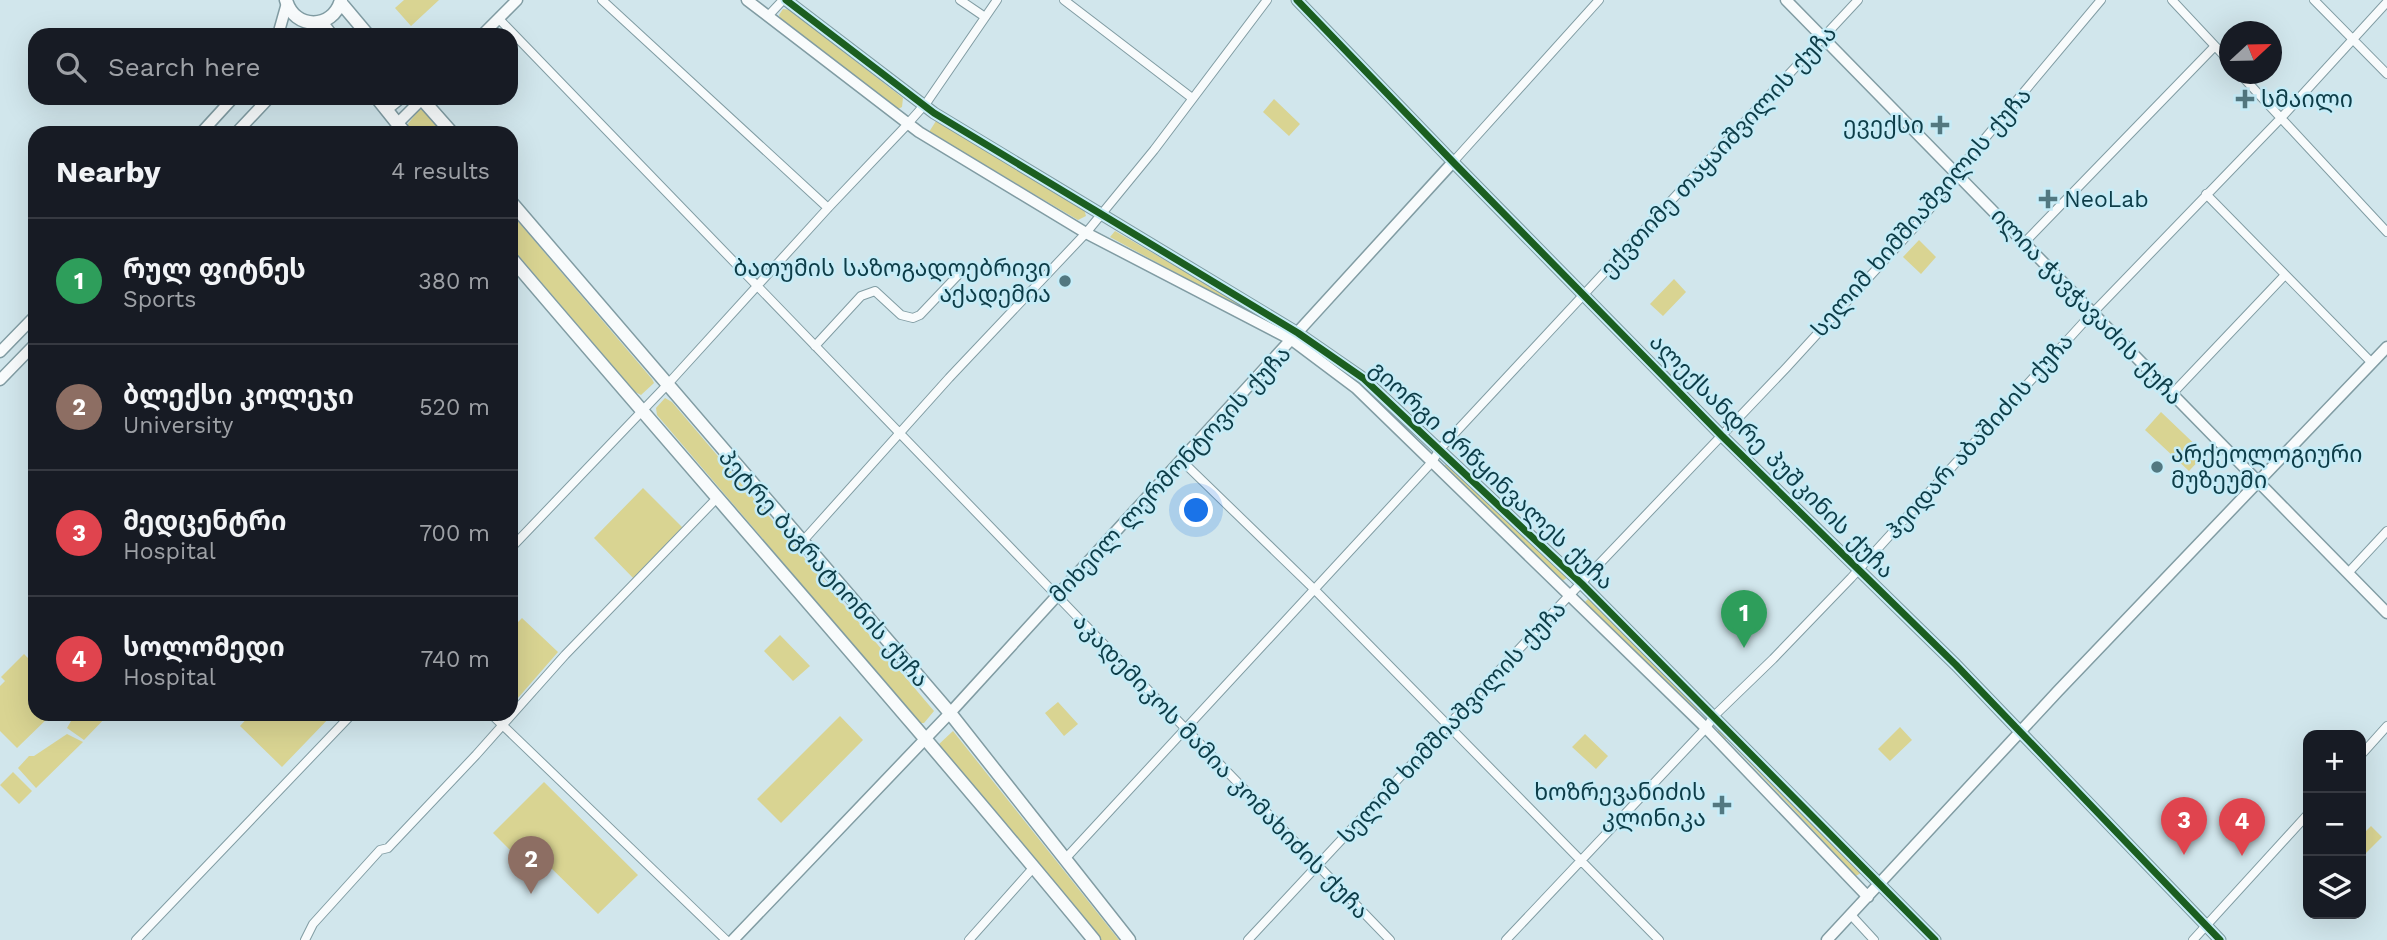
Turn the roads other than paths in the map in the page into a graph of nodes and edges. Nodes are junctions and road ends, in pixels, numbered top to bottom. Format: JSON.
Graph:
{"nodes":[{"id":1,"x":517,"y":0,"type":"edge"},
{"id":2,"x":602,"y":0,"type":"edge"},
{"id":3,"x":747,"y":0,"type":"edge"},
{"id":4,"x":784,"y":0,"type":"edge"},
{"id":5,"x":960,"y":0,"type":"edge"},
{"id":6,"x":997,"y":0,"type":"edge"},
{"id":7,"x":1064,"y":0,"type":"edge"},
{"id":8,"x":1267,"y":0,"type":"edge"},
{"id":9,"x":1297,"y":0,"type":"edge"},
{"id":10,"x":1599,"y":0,"type":"edge"},
{"id":11,"x":1786,"y":0,"type":"edge"},
{"id":12,"x":1858,"y":0,"type":"edge"},
{"id":13,"x":2101,"y":0,"type":"edge"},
{"id":14,"x":2172,"y":0,"type":"edge"},
{"id":15,"x":2314,"y":0,"type":"edge"},
{"id":16,"x":341,"y":1,"type":"edge"},
{"id":17,"x":286,"y":2,"type":"edge"},
{"id":18,"x":2387,"y":2,"type":"edge"},
{"id":19,"x":768,"y":16,"type":"junction"},
{"id":20,"x":985,"y":17,"type":"junction"},
{"id":21,"x":499,"y":19,"type":"junction"},
{"id":22,"x":316,"y":27,"type":"edge"},
{"id":23,"x":280,"y":28,"type":"edge"},
{"id":24,"x":362,"y":28,"type":"edge"},
{"id":25,"x":489,"y":28,"type":"edge"},
{"id":26,"x":508,"y":28,"type":"edge"},
{"id":27,"x":1824,"y":37,"type":"junction"},
{"id":28,"x":518,"y":39,"type":"edge"},
{"id":29,"x":2352,"y":39,"type":"junction"},
{"id":30,"x":2215,"y":46,"type":"junction"},
{"id":31,"x":2219,"y":50,"type":"edge"},
{"id":32,"x":2387,"y":74,"type":"edge"},
{"id":33,"x":2249,"y":84,"type":"edge"},
{"id":34,"x":1192,"y":98,"type":"junction"},
{"id":35,"x":227,"y":105,"type":"edge"},
{"id":36,"x":262,"y":105,"type":"edge"},
{"id":37,"x":382,"y":105,"type":"edge"},
{"id":38,"x":392,"y":105,"type":"edge"},
{"id":39,"x":418,"y":105,"type":"edge"},
{"id":40,"x":427,"y":105,"type":"edge"},
{"id":41,"x":923,"y":106,"type":"junction"},
{"id":42,"x":386,"y":110,"type":"junction"},
{"id":43,"x":2281,"y":118,"type":"junction"},
{"id":44,"x":908,"y":123,"type":"junction"},
{"id":45,"x":207,"y":126,"type":"edge"},
{"id":46,"x":243,"y":126,"type":"edge"},
{"id":47,"x":399,"y":126,"type":"edge"},
{"id":48,"x":402,"y":126,"type":"edge"},
{"id":49,"x":446,"y":126,"type":"edge"},
{"id":50,"x":1453,"y":162,"type":"junction"},
{"id":51,"x":1957,"y":173,"type":"junction"},
{"id":52,"x":2206,"y":194,"type":"junction"},
{"id":53,"x":828,"y":208,"type":"junction"},
{"id":54,"x":518,"y":210,"type":"edge"},
{"id":55,"x":1102,"y":214,"type":"junction"},
{"id":56,"x":2387,"y":232,"type":"edge"},
{"id":57,"x":1086,"y":233,"type":"junction"},
{"id":58,"x":2025,"y":242,"type":"junction"},
{"id":59,"x":518,"y":266,"type":"edge"},
{"id":60,"x":958,"y":275,"type":"dead end"},
{"id":61,"x":2285,"y":275,"type":"junction"},
{"id":62,"x":758,"y":286,"type":"junction"},
{"id":63,"x":1584,"y":296,"type":"junction"},
{"id":64,"x":2094,"y":312,"type":"junction"},
{"id":65,"x":28,"y":323,"type":"edge"},
{"id":66,"x":1295,"y":337,"type":"junction"},
{"id":67,"x":815,"y":346,"type":"junction"},
{"id":68,"x":2387,"y":347,"type":"edge"},
{"id":69,"x":28,"y":351,"type":"edge"},
{"id":70,"x":0,"y":352,"type":"edge"},
{"id":71,"x":2372,"y":363,"type":"junction"},
{"id":72,"x":0,"y":380,"type":"edge"},
{"id":73,"x":667,"y":385,"type":"junction"},
{"id":74,"x":2172,"y":394,"type":"junction"},
{"id":75,"x":641,"y":411,"type":"junction"},
{"id":76,"x":899,"y":433,"type":"junction"},
{"id":77,"x":1722,"y":436,"type":"junction"},
{"id":78,"x":1440,"y":449,"type":"junction"},
{"id":79,"x":1181,"y":460,"type":"junction"},
{"id":80,"x":1432,"y":462,"type":"junction"},
{"id":81,"x":2257,"y":481,"type":"junction"},
{"id":82,"x":717,"y":498,"type":"junction"},
{"id":83,"x":2387,"y":531,"type":"edge"},
{"id":84,"x":518,"y":541,"type":"edge"},
{"id":85,"x":802,"y":542,"type":"junction"},
{"id":86,"x":1859,"y":569,"type":"junction"},
{"id":87,"x":2348,"y":573,"type":"junction"},
{"id":88,"x":1582,"y":584,"type":"junction"},
{"id":89,"x":1314,"y":589,"type":"junction"},
{"id":90,"x":1570,"y":595,"type":"junction"},
{"id":91,"x":1057,"y":596,"type":"junction"},
{"id":92,"x":2387,"y":614,"type":"edge"},
{"id":93,"x":518,"y":707,"type":"edge"},
{"id":94,"x":950,"y":713,"type":"junction"},
{"id":95,"x":1714,"y":716,"type":"junction"},
{"id":96,"x":345,"y":721,"type":"edge"},
{"id":97,"x":498,"y":721,"type":"edge"},
{"id":98,"x":506,"y":721,"type":"edge"},
{"id":99,"x":502,"y":725,"type":"junction"},
{"id":100,"x":1448,"y":725,"type":"junction"},
{"id":101,"x":2387,"y":726,"type":"edge"},
{"id":102,"x":1185,"y":729,"type":"junction"},
{"id":103,"x":1706,"y":729,"type":"junction"},
{"id":104,"x":2021,"y":732,"type":"junction"},
{"id":105,"x":926,"y":738,"type":"junction"},
{"id":106,"x":2366,"y":749,"type":"edge"},
{"id":107,"x":2303,"y":820,"type":"edge"},
{"id":108,"x":1066,"y":858,"type":"junction"},
{"id":109,"x":1580,"y":862,"type":"junction"},
{"id":110,"x":1318,"y":865,"type":"junction"},
{"id":111,"x":1034,"y":867,"type":"junction"},
{"id":112,"x":1879,"y":883,"type":"junction"},
{"id":113,"x":1868,"y":897,"type":"junction"},
{"id":114,"x":1851,"y":915,"type":"junction"},
{"id":115,"x":2207,"y":927,"type":"junction"},
{"id":116,"x":136,"y":940,"type":"edge"},
{"id":117,"x":305,"y":940,"type":"edge"},
{"id":118,"x":726,"y":940,"type":"edge"},
{"id":119,"x":733,"y":940,"type":"edge"},
{"id":120,"x":969,"y":940,"type":"edge"},
{"id":121,"x":1094,"y":940,"type":"edge"},
{"id":122,"x":1129,"y":940,"type":"edge"},
{"id":123,"x":1248,"y":940,"type":"edge"},
{"id":124,"x":1390,"y":940,"type":"edge"},
{"id":125,"x":1506,"y":940,"type":"edge"},
{"id":126,"x":1659,"y":940,"type":"edge"},
{"id":127,"x":1828,"y":940,"type":"edge"},
{"id":128,"x":1874,"y":940,"type":"edge"},
{"id":129,"x":1935,"y":940,"type":"edge"},
{"id":130,"x":2193,"y":940,"type":"edge"},
{"id":131,"x":2220,"y":940,"type":"edge"}],
"edges":[{"from":1,"to":21,"type":"street"},
{"from":2,"to":53,"type":"street"},
{"from":3,"to":19,"type":"street","name":"გიორგი ბრწყინვალეს ქუჩა"},
{"from":4,"to":19,"type":"street"},
{"from":4,"to":41,"type":"street","name":"გიორგი ბრწყინვალეს ქუჩა"},
{"from":5,"to":20,"type":"street"},
{"from":6,"to":20,"type":"street"},
{"from":7,"to":34,"type":"street"},
{"from":8,"to":34,"type":"street"},
{"from":9,"to":50,"type":"street","name":"ალექსანდრე პუშკინის ქუჩა"},
{"from":10,"to":50,"type":"street","name":"მიხეილ ლერმონტოვის ქუჩა"},
{"from":11,"to":27,"type":"street","name":"ილია ჭავჭავაძის ქუჩა"},
{"from":12,"to":27,"type":"street","name":"ექვთიმე თაყაიშვილის ქუჩა"},
{"from":13,"to":51,"type":"street","name":"სელიმ ხიმშიაშვილის ქუჩა"},
{"from":14,"to":30,"type":"street"},
{"from":15,"to":29,"type":"street"},
{"from":16,"to":22,"type":"main road"},
{"from":16,"to":24,"type":"main road"},
{"from":17,"to":22,"type":"main road"},
{"from":17,"to":23,"type":"street"},
{"from":18,"to":29,"type":"street","name":"ჰეიდარ აბაშიძის ქუჩა"},
{"from":19,"to":44,"type":"street","name":"გიორგი ბრწყინვალეს ქუჩა"},
{"from":20,"to":41,"type":"street"},
{"from":21,"to":25,"type":"street"},
{"from":21,"to":26,"type":"street","name":"აკადემიკოს მამია კომახიძის ქუჩა"},
{"from":27,"to":51,"type":"street","name":"ილია ჭავჭავაძის ქუჩა"},
{"from":27,"to":63,"type":"street","name":"ექვთიმე თაყაიშვილის ქუჩა"},
{"from":28,"to":62,"type":"street","name":"აკადემიკოს მამია კომახიძის ქუჩა"},
{"from":29,"to":32,"type":"street"},
{"from":29,"to":43,"type":"street","name":"ჰეიდარ აბაშიძის ქუჩა"},
{"from":30,"to":31,"type":"street"},
{"from":30,"to":58,"type":"street"},
{"from":33,"to":43,"type":"street"},
{"from":34,"to":55,"type":"street"},
{"from":35,"to":45,"type":"street"},
{"from":36,"to":46,"type":"street"},
{"from":37,"to":42,"type":"main road"},
{"from":38,"to":42,"type":"street"},
{"from":39,"to":48,"type":"street"},
{"from":40,"to":49,"type":"main road"},
{"from":41,"to":44,"type":"street"},
{"from":41,"to":55,"type":"street","name":"გიორგი ბრწყინვალეს ქუჩა"},
{"from":42,"to":47,"type":"main road"},
{"from":43,"to":52,"type":"street","name":"ჰეიდარ აბაშიძის ქუჩა"},
{"from":43,"to":56,"type":"street"},
{"from":44,"to":53,"type":"street"},
{"from":44,"to":57,"type":"street","name":"გიორგი ბრწყინვალეს ქუჩა"},
{"from":50,"to":63,"type":"street","name":"ალექსანდრე პუშკინის ქუჩა"},
{"from":50,"to":66,"type":"street","name":"მიხეილ ლერმონტოვის ქუჩა"},
{"from":51,"to":58,"type":"street","name":"ილია ჭავჭავაძის ქუჩა"},
{"from":51,"to":77,"type":"street","name":"სელიმ ხიმშიაშვილის ქუჩა"},
{"from":52,"to":61,"type":"street"},
{"from":52,"to":64,"type":"street","name":"ჰეიდარ აბაშიძის ქუჩა"},
{"from":53,"to":62,"type":"street"},
{"from":54,"to":73,"type":"main road","name":"პეტრე ბაგრატიონის ქუჩა"},
{"from":55,"to":57,"type":"street"},
{"from":55,"to":66,"type":"street","name":"გიორგი ბრწყინვალეს ქუჩა"},
{"from":57,"to":66,"type":"street","name":"გიორგი ბრწყინვალეს ქუჩა"},
{"from":57,"to":76,"type":"street"},
{"from":58,"to":64,"type":"street","name":"ილია ჭავჭავაძის ქუჩა"},
{"from":59,"to":75,"type":"main road","name":"პეტრე ბაგრატიონის ქუჩა"},
{"from":60,"to":67,"type":"street"},
{"from":61,"to":71,"type":"street"},
{"from":61,"to":74,"type":"street"},
{"from":62,"to":67,"type":"street","name":"აკადემიკოს მამია კომახიძის ქუჩა"},
{"from":62,"to":73,"type":"street"},
{"from":63,"to":77,"type":"street","name":"ალექსანდრე პუშკინის ქუჩა"},
{"from":63,"to":78,"type":"street","name":"ექვთიმე თაყაიშვილის ქუჩა"},
{"from":64,"to":74,"type":"street","name":"ილია ჭავჭავაძის ქუჩა"},
{"from":64,"to":86,"type":"street","name":"ჰეიდარ აბაშიძის ქუჩა"},
{"from":65,"to":70,"type":"street"},
{"from":66,"to":78,"type":"street","name":"გიორგი ბრწყინვალეს ქუჩა"},
{"from":66,"to":79,"type":"street","name":"მიხეილ ლერმონტოვის ქუჩა"},
{"from":66,"to":80,"type":"street","name":"გიორგი ბრწყინვალეს ქუჩა"},
{"from":67,"to":76,"type":"street","name":"აკადემიკოს მამია კომახიძის ქუჩა"},
{"from":68,"to":71,"type":"street"},
{"from":69,"to":72,"type":"street"},
{"from":71,"to":81,"type":"street"},
{"from":73,"to":75,"type":"street"},
{"from":73,"to":85,"type":"main road","name":"პეტრე ბაგრატიონის ქუჩა"},
{"from":74,"to":81,"type":"street","name":"ილია ჭავჭავაძის ქუჩა"},
{"from":75,"to":82,"type":"main road","name":"პეტრე ბაგრატიონის ქუჩა"},
{"from":75,"to":84,"type":"street"},
{"from":76,"to":85,"type":"street"},
{"from":76,"to":91,"type":"street","name":"აკადემიკოს მამია კომახიძის ქუჩა"},
{"from":77,"to":86,"type":"street","name":"ალექსანდრე პუშკინის ქუჩა"},
{"from":77,"to":88,"type":"street","name":"სელიმ ხიმშიაშვილის ქუჩა"},
{"from":78,"to":80,"type":"street","name":"ექვთიმე თაყაიშვილის ქუჩა"},
{"from":78,"to":88,"type":"street","name":"გიორგი ბრწყინვალეს ქუჩა"},
{"from":79,"to":89,"type":"street"},
{"from":79,"to":91,"type":"street","name":"მიხეილ ლერმონტოვის ქუჩა"},
{"from":80,"to":89,"type":"street","name":"ექვთიმე თაყაიშვილის ქუჩა"},
{"from":80,"to":90,"type":"street","name":"გიორგი ბრწყინვალეს ქუჩა"},
{"from":81,"to":87,"type":"street","name":"ილია ჭავჭავაძის ქუჩა"},
{"from":81,"to":104,"type":"street"},
{"from":82,"to":93,"type":"street"},
{"from":82,"to":105,"type":"main road","name":"პეტრე ბაგრატიონის ქუჩა"},
{"from":83,"to":87,"type":"street"},
{"from":85,"to":94,"type":"main road","name":"პეტრე ბაგრატიონის ქუჩა"},
{"from":86,"to":95,"type":"street","name":"ჰეიდარ აბაშიძის ქუჩა"},
{"from":86,"to":104,"type":"street","name":"ალექსანდრე პუშკინის ქუჩა"},
{"from":87,"to":92,"type":"street","name":"ილია ჭავჭავაძის ქუჩა"},
{"from":88,"to":90,"type":"street","name":"სელიმ ხიმშიაშვილის ქუჩა"},
{"from":88,"to":95,"type":"street","name":"გიორგი ბრწყინვალეს ქუჩა"},
{"from":89,"to":100,"type":"street"},
{"from":89,"to":102,"type":"street","name":"ექვთიმე თაყაიშვილის ქუჩა"},
{"from":90,"to":100,"type":"street","name":"სელიმ ხიმშიაშვილის ქუჩა"},
{"from":90,"to":103,"type":"street","name":"გიორგი ბრწყინვალეს ქუჩა"},
{"from":91,"to":94,"type":"street","name":"მიხეილ ლერმონტოვის ქუჩა"},
{"from":91,"to":102,"type":"street","name":"აკადემიკოს მამია კომახიძის ქუჩა"},
{"from":94,"to":105,"type":"street","name":"მიხეილ ლერმონტოვის ქუჩა"},
{"from":94,"to":108,"type":"main road","name":"პეტრე ბაგრატიონის ქუჩა"},
{"from":95,"to":103,"type":"street","name":"ჰეიდარ აბაშიძის ქუჩა"},
{"from":95,"to":112,"type":"street","name":"გიორგი ბრწყინვალეს ქუჩა"},
{"from":96,"to":116,"type":"street"},
{"from":97,"to":99,"type":"street"},
{"from":98,"to":99,"type":"street"},
{"from":99,"to":117,"type":"street"},
{"from":99,"to":118,"type":"street"},
{"from":100,"to":109,"type":"street"},
{"from":100,"to":110,"type":"street","name":"სელიმ ხიმშიაშვილის ქუჩა"},
{"from":101,"to":106,"type":"street"},
{"from":102,"to":108,"type":"street","name":"ექვთიმე თაყაიშვილის ქუჩა"},
{"from":102,"to":110,"type":"street","name":"აკადემიკოს მამია კომახიძის ქუჩა"},
{"from":103,"to":109,"type":"street"},
{"from":103,"to":113,"type":"street","name":"გიორგი ბრწყინვალეს ქუჩა"},
{"from":104,"to":112,"type":"street"},
{"from":104,"to":115,"type":"street","name":"ალექსანდრე პუშკინის ქუჩა"},
{"from":105,"to":111,"type":"main road","name":"პეტრე ბაგრატიონის ქუჩა"},
{"from":105,"to":119,"type":"street","name":"მიხეილ ლერმონტოვის ქუჩა"},
{"from":107,"to":115,"type":"street"},
{"from":108,"to":122,"type":"main road","name":"პეტრე ბაგრატიონის ქუჩა"},
{"from":109,"to":125,"type":"street"},
{"from":109,"to":126,"type":"street"},
{"from":110,"to":123,"type":"street","name":"სელიმ ხიმშიაშვილის ქუჩა"},
{"from":110,"to":124,"type":"street","name":"აკადემიკოს მამია კომახიძის ქუჩა"},
{"from":111,"to":120,"type":"street"},
{"from":111,"to":121,"type":"main road","name":"პეტრე ბაგრატიონის ქუჩა"},
{"from":112,"to":113,"type":"street"},
{"from":112,"to":129,"type":"street","name":"გიორგი ბრწყინვალეს ქუჩა"},
{"from":113,"to":114,"type":"street"},
{"from":114,"to":127,"type":"street"},
{"from":114,"to":128,"type":"street"},
{"from":115,"to":130,"type":"street"},
{"from":115,"to":131,"type":"street","name":"ალექსანდრე პუშკინის ქუჩა"}]}
